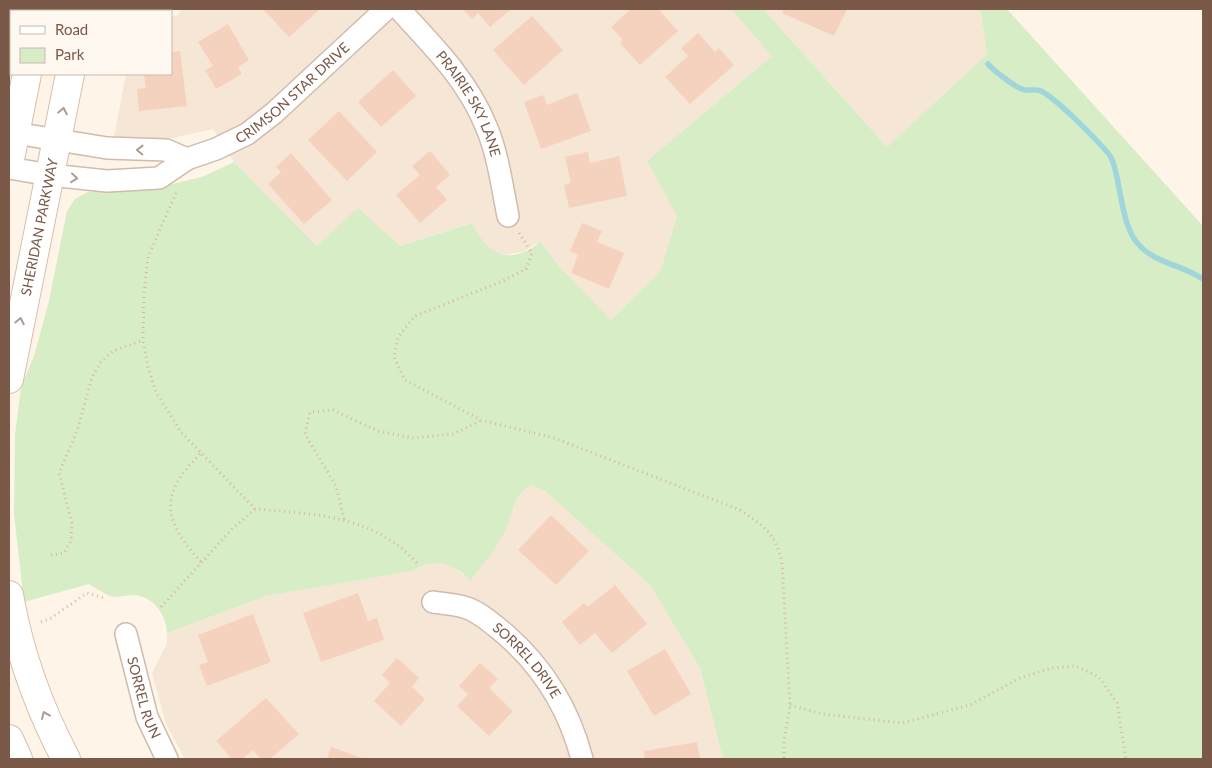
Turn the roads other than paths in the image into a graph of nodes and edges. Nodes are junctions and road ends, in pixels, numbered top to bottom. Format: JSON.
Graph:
{"nodes":[{"id":1,"x":386,"y":9,"type":"edge"},
{"id":2,"x":399,"y":9,"type":"edge"},
{"id":3,"x":27,"y":75,"type":"edge"},
{"id":4,"x":70,"y":75,"type":"edge"},
{"id":5,"x":15,"y":133,"type":"junction"},
{"id":6,"x":58,"y":140,"type":"junction"},
{"id":7,"x":187,"y":159,"type":"junction"},
{"id":8,"x":9,"y":166,"type":"edge"},
{"id":9,"x":50,"y":176,"type":"junction"},
{"id":10,"x":508,"y":216,"type":"road end"},
{"id":11,"x":9,"y":380,"type":"edge"},
{"id":12,"x":9,"y":595,"type":"edge"},
{"id":13,"x":433,"y":602,"type":"dead end"},
{"id":14,"x":126,"y":634,"type":"dead end"},
{"id":15,"x":9,"y":739,"type":"edge"},
{"id":16,"x":18,"y":759,"type":"edge"},
{"id":17,"x":66,"y":759,"type":"edge"},
{"id":18,"x":167,"y":759,"type":"edge"},
{"id":19,"x":582,"y":759,"type":"edge"}],
"edges":[{"from":1,"to":7,"type":"street","name":"CRIMSON STAR DRIVE"},
{"from":2,"to":10,"type":"street","name":"PRAIRIE SKY LANE"},
{"from":3,"to":5,"type":"main road"},
{"from":6,"to":4,"type":"main road","name":"SHERIDAN PARKWAY","one_way":true},
{"from":5,"to":6,"type":"street"},
{"from":5,"to":8,"type":"main road"},
{"from":7,"to":6,"type":"street","one_way":true},
{"from":6,"to":9,"type":"main road","name":"SHERIDAN PARKWAY"},
{"from":9,"to":7,"type":"street","name":"CRIMSON STAR DRIVE","one_way":true},
{"from":8,"to":9,"type":"street","name":"CRIMSON STAR DRIVE"},
{"from":11,"to":9,"type":"main road","name":"SHERIDAN PARKWAY","one_way":true},
{"from":17,"to":12,"type":"main road","one_way":true},
{"from":13,"to":19,"type":"street","name":"SORREL DRIVE"},
{"from":14,"to":18,"type":"street","name":"SORREL RUN"},
{"from":15,"to":16,"type":"main road"}]}
